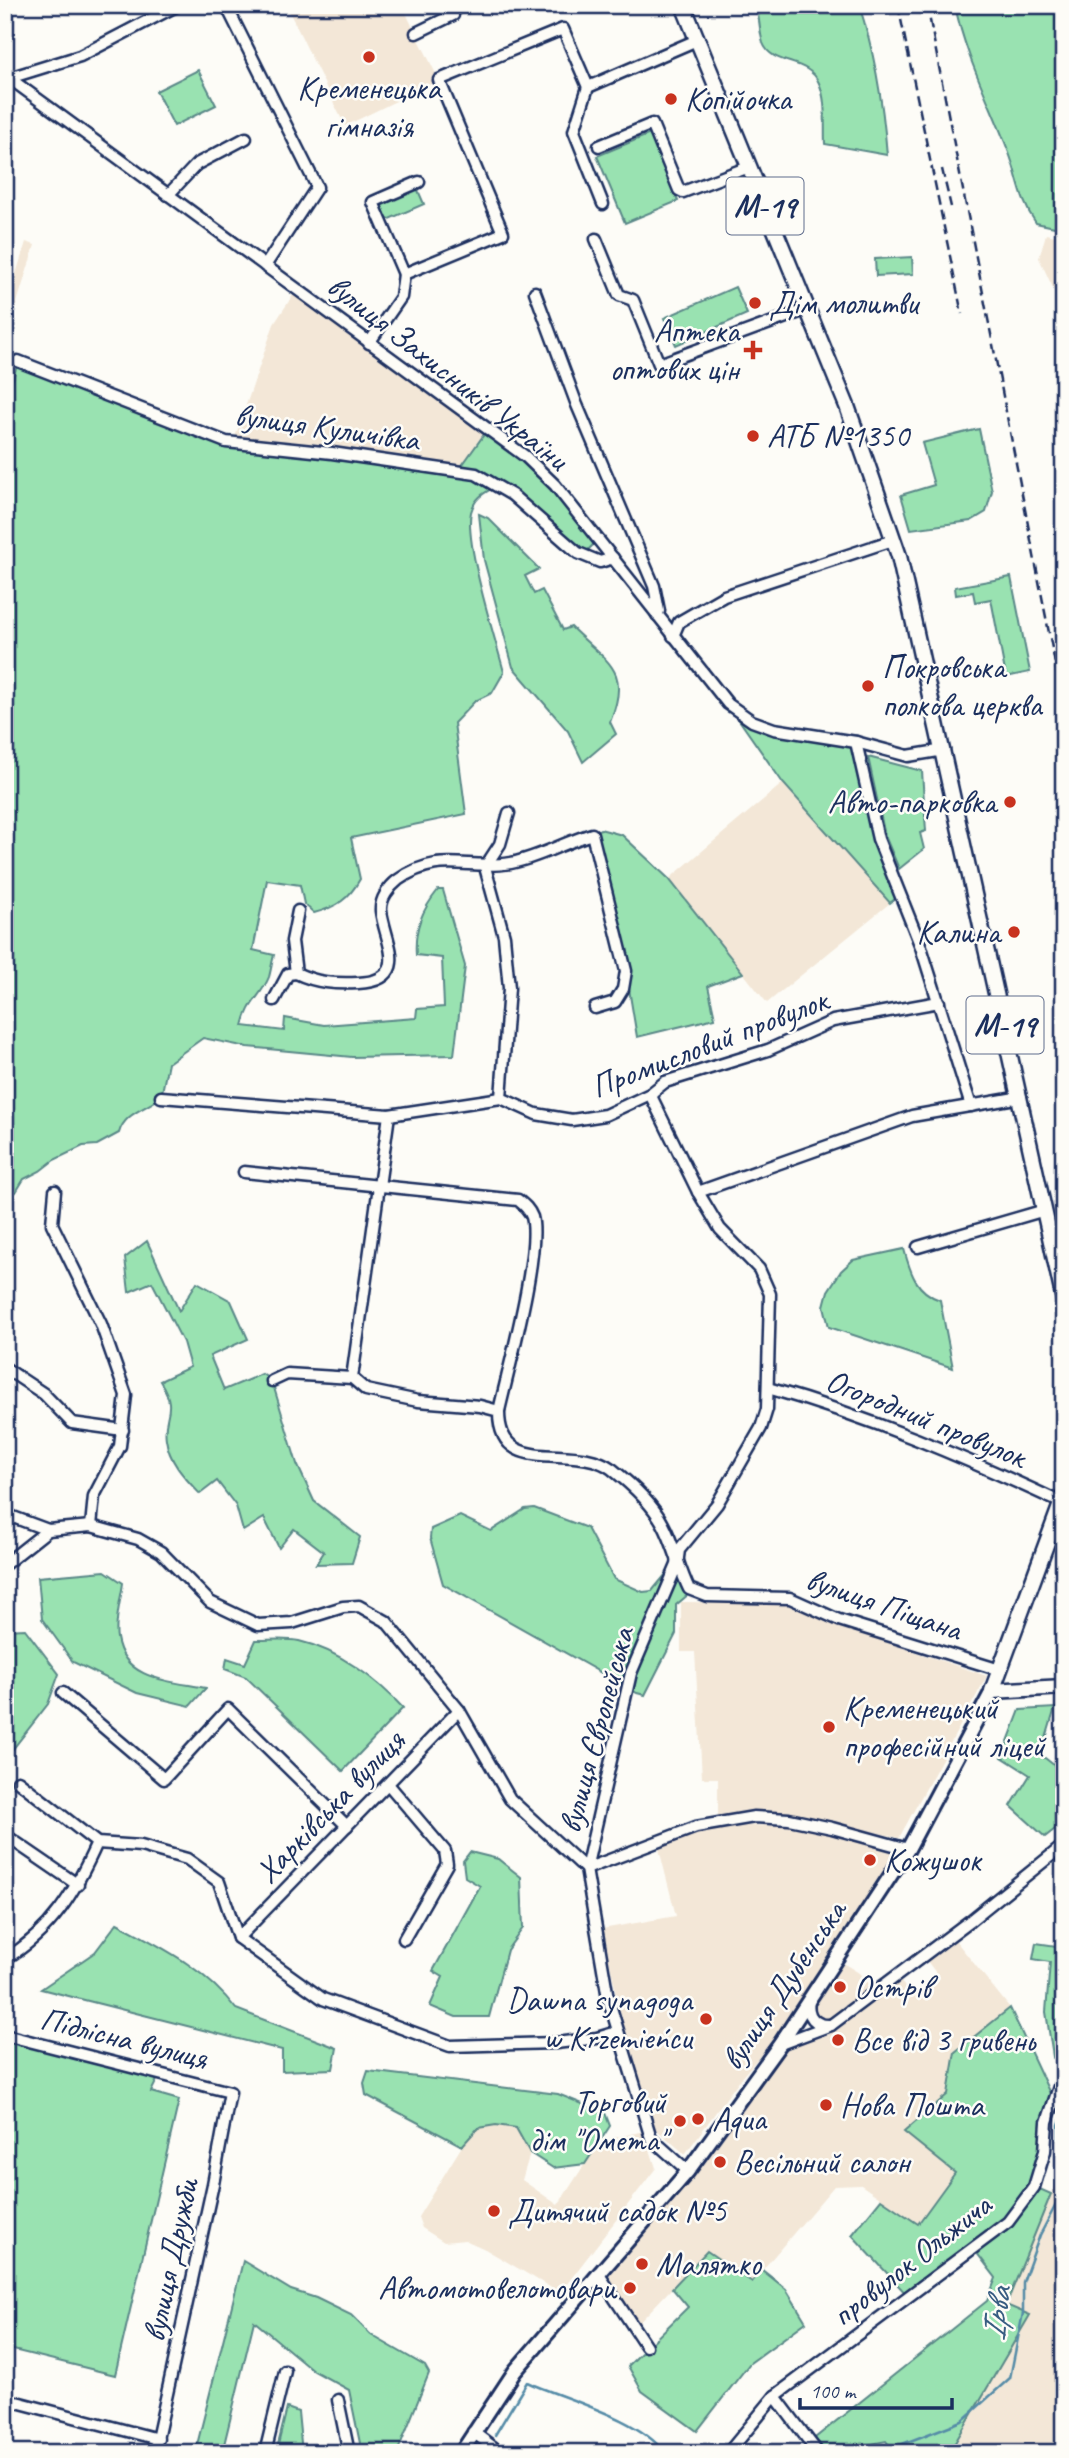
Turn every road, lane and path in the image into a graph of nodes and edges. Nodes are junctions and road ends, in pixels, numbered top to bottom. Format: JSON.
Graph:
{"nodes":[{"id":1,"x":177,"y":5,"type":"edge"},
{"id":2,"x":226,"y":5,"type":"edge"},
{"id":3,"x":449,"y":5,"type":"edge"},
{"id":4,"x":683,"y":5,"type":"edge"},
{"id":5,"x":416,"y":33,"type":"dead end"},
{"id":6,"x":697,"y":40,"type":"junction"},
{"id":7,"x":7,"y":76,"type":"edge"},
{"id":8,"x":588,"y":87,"type":"junction"},
{"id":9,"x":246,"y":138,"type":"dead end"},
{"id":10,"x":599,"y":146,"type":"dead end"},
{"id":11,"x":744,"y":169,"type":"junction"},
{"id":12,"x":419,"y":181,"type":"dead end"},
{"id":13,"x":168,"y":194,"type":"junction"},
{"id":14,"x":603,"y":204,"type":"dead end"},
{"id":15,"x":596,"y":239,"type":"dead end"},
{"id":16,"x":265,"y":266,"type":"junction"},
{"id":17,"x":404,"y":274,"type":"junction"},
{"id":18,"x":535,"y":292,"type":"dead end"},
{"id":19,"x":808,"y":309,"type":"junction"},
{"id":20,"x":369,"y":342,"type":"junction"},
{"id":21,"x":18,"y":362,"type":"dead end"},
{"id":22,"x":893,"y":540,"type":"junction"},
{"id":23,"x":612,"y":558,"type":"junction"},
{"id":24,"x":657,"y":615,"type":"junction"},
{"id":25,"x":673,"y":636,"type":"junction"},
{"id":26,"x":856,"y":742,"type":"junction"},
{"id":27,"x":943,"y":750,"type":"junction"},
{"id":28,"x":509,"y":813,"type":"dead end"},
{"id":29,"x":485,"y":867,"type":"junction"},
{"id":30,"x":298,"y":911,"type":"dead end"},
{"id":31,"x":296,"y":973,"type":"junction"},
{"id":32,"x":274,"y":1000,"type":"dead end"},
{"id":33,"x":939,"y":1002,"type":"junction"},
{"id":34,"x":595,"y":1008,"type":"dead end"},
{"id":35,"x":650,"y":1094,"type":"junction"},
{"id":36,"x":162,"y":1097,"type":"dead end"},
{"id":37,"x":1021,"y":1097,"type":"junction"},
{"id":38,"x":501,"y":1098,"type":"junction"},
{"id":39,"x":971,"y":1106,"type":"junction"},
{"id":40,"x":389,"y":1115,"type":"junction"},
{"id":41,"x":244,"y":1172,"type":"dead end"},
{"id":42,"x":379,"y":1186,"type":"junction"},
{"id":43,"x":55,"y":1191,"type":"dead end"},
{"id":44,"x":698,"y":1192,"type":"junction"},
{"id":45,"x":1045,"y":1210,"type":"junction"},
{"id":46,"x":918,"y":1247,"type":"dead end"},
{"id":47,"x":1064,"y":1300,"type":"edge"},
{"id":48,"x":5,"y":1368,"type":"edge"},
{"id":49,"x":352,"y":1378,"type":"junction"},
{"id":50,"x":272,"y":1381,"type":"dead end"},
{"id":51,"x":768,"y":1388,"type":"junction"},
{"id":52,"x":499,"y":1411,"type":"junction"},
{"id":53,"x":123,"y":1430,"type":"junction"},
{"id":54,"x":1063,"y":1499,"type":"edge"},
{"id":55,"x":5,"y":1514,"type":"edge"},
{"id":56,"x":91,"y":1526,"type":"junction"},
{"id":57,"x":48,"y":1530,"type":"junction"},
{"id":58,"x":5,"y":1564,"type":"edge"},
{"id":59,"x":677,"y":1565,"type":"junction"},
{"id":60,"x":1000,"y":1671,"type":"junction"},
{"id":61,"x":1064,"y":1687,"type":"edge"},
{"id":62,"x":992,"y":1691,"type":"junction"},
{"id":63,"x":63,"y":1693,"type":"dead end"},
{"id":64,"x":459,"y":1710,"type":"junction"},
{"id":65,"x":18,"y":1781,"type":"dead end"},
{"id":66,"x":388,"y":1784,"type":"junction"},
{"id":67,"x":346,"y":1826,"type":"junction"},
{"id":68,"x":5,"y":1835,"type":"edge"},
{"id":69,"x":97,"y":1843,"type":"junction"},
{"id":70,"x":1064,"y":1845,"type":"edge"},
{"id":71,"x":908,"y":1849,"type":"junction"},
{"id":72,"x":586,"y":1869,"type":"junction"},
{"id":73,"x":78,"y":1885,"type":"junction"},
{"id":74,"x":239,"y":1938,"type":"junction"},
{"id":75,"x":404,"y":1939,"type":"dead end"},
{"id":76,"x":5,"y":1959,"type":"edge"},
{"id":77,"x":809,"y":1999,"type":"junction"},
{"id":78,"x":831,"y":2025,"type":"junction"},
{"id":79,"x":617,"y":2032,"type":"junction"},
{"id":80,"x":5,"y":2035,"type":"edge"},
{"id":81,"x":779,"y":2044,"type":"junction"},
{"id":82,"x":1064,"y":2072,"type":"edge"},
{"id":83,"x":230,"y":2092,"type":"joint"},
{"id":84,"x":688,"y":2171,"type":"junction"},
{"id":85,"x":598,"y":2273,"type":"junction"},
{"id":86,"x":646,"y":2346,"type":"dead end"},
{"id":87,"x":285,"y":2371,"type":"dead end"},
{"id":88,"x":775,"y":2396,"type":"junction"},
{"id":89,"x":5,"y":2399,"type":"edge"},
{"id":90,"x":338,"y":2400,"type":"dead end"},
{"id":91,"x":473,"y":2432,"type":"junction"},
{"id":92,"x":158,"y":2439,"type":"junction"},
{"id":93,"x":155,"y":2453,"type":"edge"},
{"id":94,"x":265,"y":2453,"type":"edge"},
{"id":95,"x":349,"y":2453,"type":"edge"},
{"id":96,"x":461,"y":2453,"type":"edge"},
{"id":97,"x":501,"y":2453,"type":"edge"},
{"id":98,"x":728,"y":2453,"type":"edge"},
{"id":99,"x":818,"y":2453,"type":"edge"}],
"edges":[{"from":1,"to":7,"type":"street"},
{"from":2,"to":16,"type":"street"},
{"from":3,"to":5,"type":"street"},
{"from":4,"to":6,"type":"highway","number":"М-19"},
{"from":6,"to":8,"type":"street"},
{"from":6,"to":11,"type":"highway","number":"М-19"},
{"from":7,"to":13,"type":"street","name":"вулиця Захисників України"},
{"from":8,"to":14,"type":"street"},
{"from":8,"to":17,"type":"street"},
{"from":9,"to":13,"type":"street"},
{"from":10,"to":11,"type":"street"},
{"from":11,"to":19,"type":"highway","number":"М-19"},
{"from":12,"to":17,"type":"street"},
{"from":13,"to":16,"type":"street","name":"вулиця Захисників України"},
{"from":15,"to":19,"type":"street"},
{"from":16,"to":20,"type":"street","name":"вулиця Захисників України"},
{"from":17,"to":20,"type":"street"},
{"from":18,"to":24,"type":"street"},
{"from":19,"to":22,"type":"highway","number":"М-19"},
{"from":20,"to":23,"type":"street","name":"вулиця Захисників України"},
{"from":21,"to":23,"type":"street","name":"вулиця Куличівка"},
{"from":22,"to":25,"type":"street"},
{"from":22,"to":27,"type":"highway","number":"М-19"},
{"from":23,"to":24,"type":"street","name":"вулиця Захисників України"},
{"from":24,"to":25,"type":"street","name":"вулиця Захисників України"},
{"from":25,"to":26,"type":"street","name":"вулиця Захисників України"},
{"from":26,"to":27,"type":"street","name":"вулиця Захисників України"},
{"from":26,"to":33,"type":"street"},
{"from":27,"to":37,"type":"highway","number":"М-19"},
{"from":28,"to":29,"type":"street"},
{"from":29,"to":31,"type":"street"},
{"from":29,"to":34,"type":"street"},
{"from":29,"to":38,"type":"street"},
{"from":30,"to":31,"type":"street"},
{"from":31,"to":32,"type":"street"},
{"from":33,"to":35,"type":"street","name":"Промисловий провулок"},
{"from":33,"to":39,"type":"street"},
{"from":35,"to":38,"type":"street","name":"Промисловий провулок"},
{"from":35,"to":44,"type":"street","name":"вулиця Європейська"},
{"from":36,"to":40,"type":"street"},
{"from":37,"to":39,"type":"street"},
{"from":37,"to":45,"type":"highway","number":"М-19"},
{"from":38,"to":40,"type":"street"},
{"from":39,"to":44,"type":"street"},
{"from":40,"to":42,"type":"street"},
{"from":41,"to":42,"type":"street"},
{"from":42,"to":49,"type":"street"},
{"from":42,"to":52,"type":"street"},
{"from":43,"to":53,"type":"street"},
{"from":44,"to":51,"type":"street","name":"вулиця Європейська"},
{"from":45,"to":46,"type":"street"},
{"from":45,"to":47,"type":"highway","number":"М-19"},
{"from":48,"to":53,"type":"street"},
{"from":49,"to":50,"type":"street"},
{"from":49,"to":52,"type":"street"},
{"from":51,"to":54,"type":"street","name":"Огородний провулок"},
{"from":51,"to":59,"type":"street","name":"вулиця Європейська"},
{"from":52,"to":59,"type":"street","name":"вулиця Піщана"},
{"from":53,"to":56,"type":"street"},
{"from":54,"to":60,"type":"highway","name":"вулиця Дубенська"},
{"from":55,"to":57,"type":"street"},
{"from":56,"to":57,"type":"street"},
{"from":56,"to":64,"type":"street"},
{"from":57,"to":58,"type":"street"},
{"from":59,"to":60,"type":"street","name":"вулиця Піщана"},
{"from":59,"to":72,"type":"street","name":"вулиця Європейська"},
{"from":60,"to":62,"type":"highway","name":"вулиця Дубенська"},
{"from":61,"to":62,"type":"highway"},
{"from":62,"to":71,"type":"main road","name":"вулиця Дубенська"},
{"from":63,"to":67,"type":"street"},
{"from":64,"to":66,"type":"street","name":"Харківська вулиця"},
{"from":64,"to":72,"type":"street"},
{"from":65,"to":69,"type":"street"},
{"from":66,"to":67,"type":"street","name":"Харківська вулиця"},
{"from":66,"to":75,"type":"street"},
{"from":67,"to":74,"type":"street","name":"Харківська вулиця"},
{"from":68,"to":73,"type":"street"},
{"from":69,"to":73,"type":"street"},
{"from":69,"to":74,"type":"street"},
{"from":70,"to":78,"type":"street"},
{"from":71,"to":72,"type":"street"},
{"from":71,"to":77,"type":"main road","name":"вулиця Дубенська"},
{"from":72,"to":79,"type":"street","name":"вулиця Європейська"},
{"from":73,"to":76,"type":"street"},
{"from":74,"to":79,"type":"street"},
{"from":77,"to":78,"type":"street"},
{"from":77,"to":81,"type":"main road","name":"вулиця Дубенська"},
{"from":78,"to":81,"type":"street"},
{"from":79,"to":84,"type":"street","name":"вулиця Європейська"},
{"from":80,"to":83,"type":"street","name":"Підлісна вулиця"},
{"from":81,"to":84,"type":"main road","name":"вулиця Дубенська"},
{"from":82,"to":88,"type":"street","name":"провулок Ольжича"},
{"from":83,"to":92,"type":"street","name":"вулиця Дружби"},
{"from":84,"to":85,"type":"main road","name":"вулиця Дубенська"},
{"from":85,"to":86,"type":"street"},
{"from":85,"to":91,"type":"main road","name":"вулиця Дубенська"},
{"from":87,"to":94,"type":"street"},
{"from":88,"to":98,"type":"street","name":"провулок Ольжича"},
{"from":88,"to":99,"type":"street"},
{"from":89,"to":92,"type":"street"},
{"from":90,"to":95,"type":"street"},
{"from":91,"to":96,"type":"main road","name":"вулиця Дубенська"},
{"from":91,"to":97,"type":"street"},
{"from":92,"to":93,"type":"street","name":"вулиця Дружби"}]}
